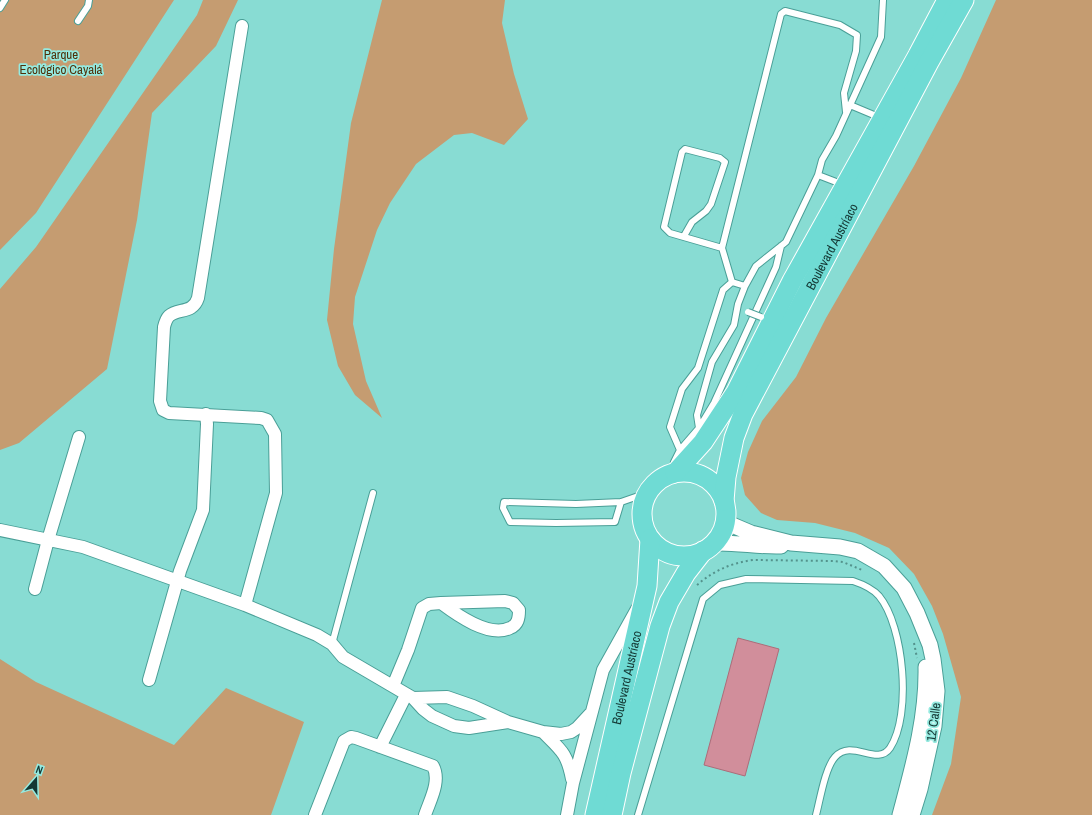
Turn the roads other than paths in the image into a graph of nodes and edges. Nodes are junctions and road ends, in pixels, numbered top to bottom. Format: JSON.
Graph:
{"nodes":[{"id":1,"x":5,"y":0,"type":"edge"},
{"id":2,"x":88,"y":0,"type":"edge"},
{"id":3,"x":883,"y":0,"type":"edge"},
{"id":4,"x":947,"y":0,"type":"edge"},
{"id":5,"x":964,"y":0,"type":"edge"},
{"id":6,"x":0,"y":8,"type":"edge"},
{"id":7,"x":78,"y":21,"type":"dead end"},
{"id":8,"x":242,"y":26,"type":"dead end"},
{"id":9,"x":850,"y":104,"type":"junction"},
{"id":10,"x":847,"y":113,"type":"junction"},
{"id":11,"x":883,"y":118,"type":"junction"},
{"id":12,"x":818,"y":175,"type":"junction"},
{"id":13,"x":845,"y":186,"type":"junction"},
{"id":14,"x":684,"y":236,"type":"junction"},
{"id":15,"x":781,"y":246,"type":"junction"},
{"id":16,"x":722,"y":248,"type":"junction"},
{"id":17,"x":792,"y":281,"type":"junction"},
{"id":18,"x":732,"y":282,"type":"junction"},
{"id":19,"x":745,"y":286,"type":"junction"},
{"id":20,"x":738,"y":304,"type":"junction"},
{"id":21,"x":206,"y":414,"type":"junction"},
{"id":22,"x":699,"y":428,"type":"junction"},
{"id":23,"x":79,"y":438,"type":"dead end"},
{"id":24,"x":680,"y":450,"type":"junction"},
{"id":25,"x":672,"y":474,"type":"junction"},
{"id":26,"x":373,"y":493,"type":"dead end"},
{"id":27,"x":647,"y":493,"type":"junction"},
{"id":28,"x":724,"y":501,"type":"junction"},
{"id":29,"x":621,"y":502,"type":"junction"},
{"id":30,"x":725,"y":522,"type":"junction"},
{"id":31,"x":0,"y":530,"type":"edge"},
{"id":32,"x":650,"y":539,"type":"junction"},
{"id":33,"x":48,"y":540,"type":"junction"},
{"id":34,"x":791,"y":543,"type":"junction"},
{"id":35,"x":709,"y":547,"type":"junction"},
{"id":36,"x":178,"y":580,"type":"junction"},
{"id":37,"x":647,"y":586,"type":"junction"},
{"id":38,"x":35,"y":589,"type":"dead end"},
{"id":39,"x":441,"y":603,"type":"junction"},
{"id":40,"x":245,"y":605,"type":"junction"},
{"id":41,"x":919,"y":636,"type":"junction"},
{"id":42,"x":332,"y":644,"type":"junction"},
{"id":43,"x":149,"y":680,"type":"dead end"},
{"id":44,"x":393,"y":686,"type":"junction"},
{"id":45,"x":409,"y":696,"type":"junction"},
{"id":46,"x":590,"y":713,"type":"junction"},
{"id":47,"x":508,"y":722,"type":"junction"},
{"id":48,"x":543,"y":732,"type":"junction"},
{"id":49,"x":380,"y":746,"type":"junction"},
{"id":50,"x":573,"y":782,"type":"junction"},
{"id":51,"x":315,"y":815,"type":"edge"},
{"id":52,"x":425,"y":815,"type":"edge"},
{"id":53,"x":567,"y":815,"type":"edge"},
{"id":54,"x":595,"y":815,"type":"edge"},
{"id":55,"x":612,"y":815,"type":"edge"},
{"id":56,"x":638,"y":815,"type":"edge"},
{"id":57,"x":816,"y":815,"type":"edge"},
{"id":58,"x":900,"y":815,"type":"edge"},
{"id":59,"x":912,"y":815,"type":"edge"}],
"edges":[{"from":1,"to":6,"type":"lane"},
{"from":2,"to":7,"type":"lane"},
{"from":3,"to":9,"type":"lane"},
{"from":4,"to":11,"type":"main road","name":"Boulevard Austríaco"},
{"from":5,"to":28,"type":"main road","name":"Boulevard Austríaco"},
{"from":8,"to":21,"type":"street"},
{"from":9,"to":10,"type":"lane"},
{"from":9,"to":11,"type":"lane"},
{"from":10,"to":12,"type":"lane"},
{"from":10,"to":16,"type":"lane"},
{"from":11,"to":13,"type":"main road","name":"Boulevard Austríaco"},
{"from":12,"to":13,"type":"lane"},
{"from":12,"to":15,"type":"lane"},
{"from":13,"to":17,"type":"main road","name":"Boulevard Austríaco"},
{"from":14,"to":14,"type":"lane"},
{"from":14,"to":16,"type":"lane"},
{"from":15,"to":19,"type":"lane"},
{"from":15,"to":22,"type":"lane"},
{"from":16,"to":18,"type":"lane"},
{"from":17,"to":20,"type":"lane","bridge":true},
{"from":17,"to":25,"type":"main road","name":"Boulevard Austríaco"},
{"from":18,"to":19,"type":"lane"},
{"from":18,"to":24,"type":"lane"},
{"from":19,"to":20,"type":"lane"},
{"from":20,"to":22,"type":"lane"},
{"from":21,"to":36,"type":"street"},
{"from":21,"to":40,"type":"street"},
{"from":22,"to":24,"type":"lane"},
{"from":23,"to":33,"type":"street"},
{"from":24,"to":25,"type":"lane"},
{"from":25,"to":27,"type":"main road"},
{"from":25,"to":28,"type":"main road"},
{"from":26,"to":42,"type":"lane"},
{"from":27,"to":29,"type":"lane"},
{"from":27,"to":32,"type":"main road"},
{"from":28,"to":30,"type":"main road"},
{"from":29,"to":29,"type":"lane"},
{"from":30,"to":34,"type":"street","name":"12 Calle"},
{"from":30,"to":35,"type":"main road"},
{"from":31,"to":33,"type":"street"},
{"from":32,"to":35,"type":"main road"},
{"from":32,"to":37,"type":"main road","name":"Boulevard Austríaco"},
{"from":33,"to":36,"type":"street"},
{"from":33,"to":38,"type":"street"},
{"from":34,"to":35,"type":"street","name":"12 Calle"},
{"from":34,"to":41,"type":"street","name":"12 Calle"},
{"from":35,"to":55,"type":"main road","name":"Boulevard Austríaco"},
{"from":36,"to":40,"type":"street"},
{"from":36,"to":43,"type":"street"},
{"from":37,"to":46,"type":"street"},
{"from":37,"to":54,"type":"main road","name":"Boulevard Austríaco"},
{"from":39,"to":39,"type":"street"},
{"from":39,"to":44,"type":"street"},
{"from":40,"to":42,"type":"street"},
{"from":41,"to":58,"type":"street","name":"12 Calle"},
{"from":41,"to":59,"type":"street","name":"12 Calle"},
{"from":42,"to":44,"type":"street"},
{"from":44,"to":45,"type":"street"},
{"from":45,"to":47,"type":"street"},
{"from":45,"to":47,"type":"street"},
{"from":45,"to":49,"type":"street"},
{"from":46,"to":48,"type":"street"},
{"from":46,"to":50,"type":"street"},
{"from":47,"to":48,"type":"street"},
{"from":48,"to":50,"type":"street"},
{"from":49,"to":51,"type":"street"},
{"from":49,"to":52,"type":"street"},
{"from":50,"to":53,"type":"street"},
{"from":56,"to":57,"type":"lane"}]}
